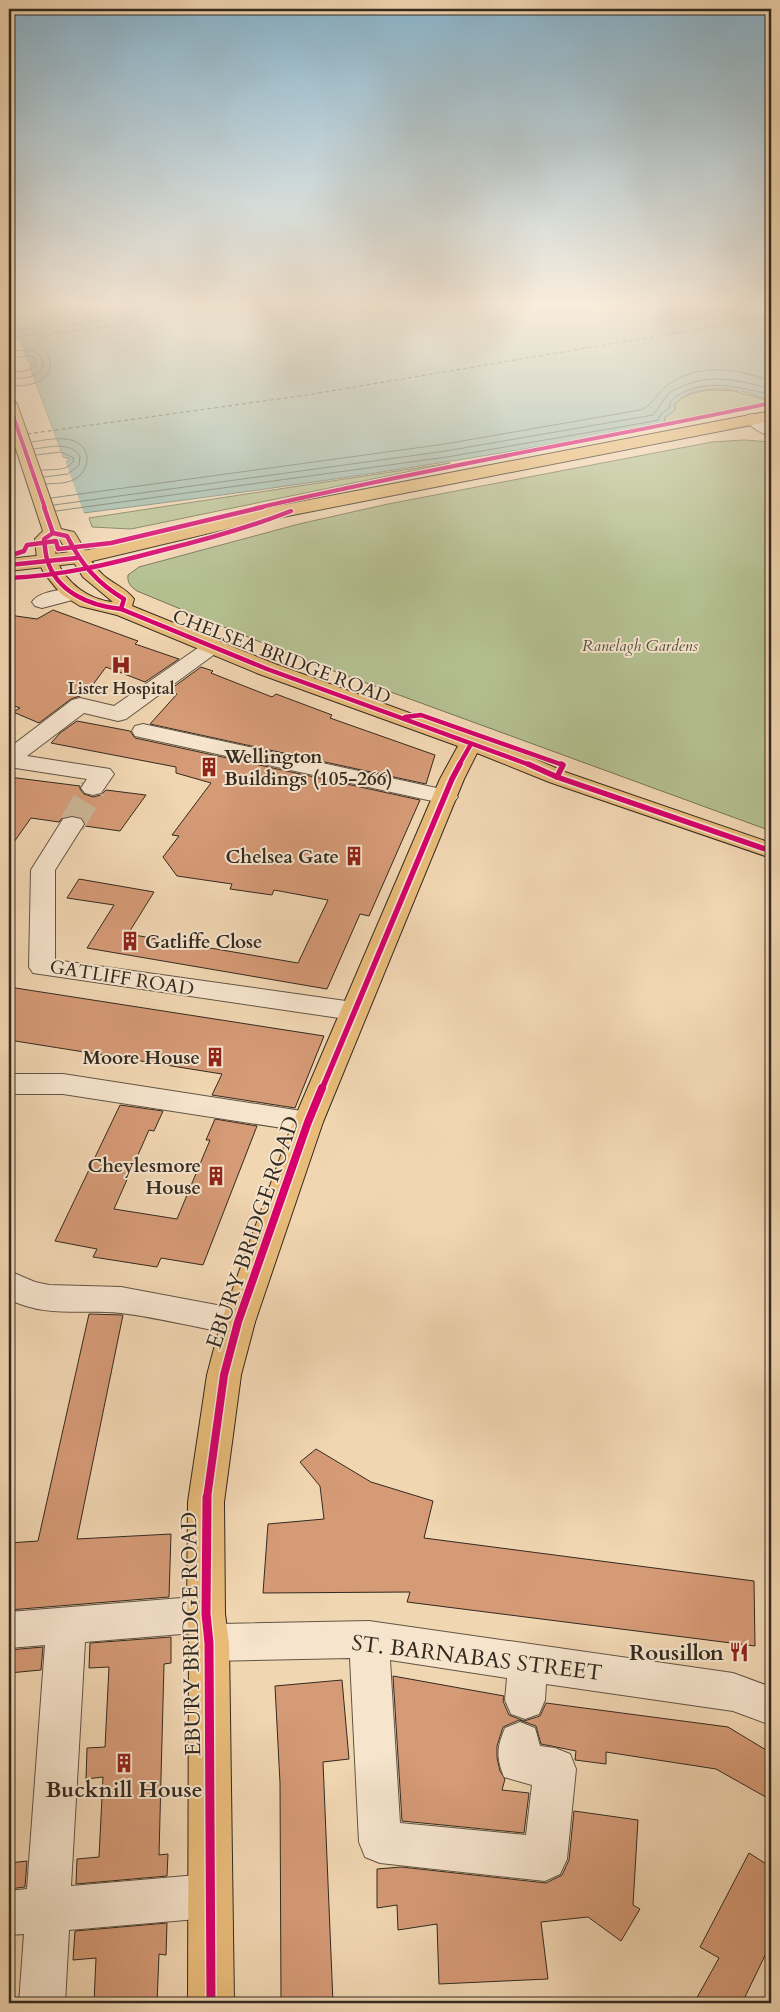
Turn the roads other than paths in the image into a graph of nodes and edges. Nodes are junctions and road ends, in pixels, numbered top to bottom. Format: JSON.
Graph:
{"nodes":[{"id":1,"x":9,"y":404,"type":"edge"},
{"id":2,"x":771,"y":416,"type":"edge"},
{"id":3,"x":753,"y":420,"type":"junction"},
{"id":4,"x":771,"y":431,"type":"edge"},
{"id":5,"x":52,"y":528,"type":"junction"},
{"id":6,"x":81,"y":563,"type":"junction"},
{"id":7,"x":9,"y":565,"type":"edge"},
{"id":8,"x":51,"y":568,"type":"junction"},
{"id":9,"x":9,"y":578,"type":"edge"},
{"id":10,"x":73,"y":594,"type":"junction"},
{"id":11,"x":42,"y":602,"type":"dead end"},
{"id":12,"x":121,"y":609,"type":"junction"},
{"id":13,"x":212,"y":646,"type":"junction"},
{"id":14,"x":142,"y":731,"type":"dead end"},
{"id":15,"x":471,"y":744,"type":"junction"},
{"id":16,"x":98,"y":781,"type":"dead end"},
{"id":17,"x":446,"y":797,"type":"junction"},
{"id":18,"x":72,"y":824,"type":"tunnel mouth"},
{"id":19,"x":771,"y":851,"type":"edge"},
{"id":20,"x":353,"y":1011,"type":"junction"},
{"id":21,"x":9,"y":1084,"type":"edge"},
{"id":22,"x":308,"y":1122,"type":"junction"},
{"id":23,"x":9,"y":1284,"type":"edge"},
{"id":24,"x":238,"y":1322,"type":"junction"},
{"id":25,"x":66,"y":1625,"type":"junction"},
{"id":26,"x":207,"y":1629,"type":"junction"},
{"id":27,"x":9,"y":1630,"type":"edge"},
{"id":28,"x":369,"y":1638,"type":"junction"},
{"id":29,"x":771,"y":1706,"type":"edge"},
{"id":30,"x":520,"y":1742,"type":"dead end"},
{"id":31,"x":209,"y":1896,"type":"junction"},
{"id":32,"x":28,"y":1911,"type":"edge"},
{"id":33,"x":42,"y":2003,"type":"edge"},
{"id":34,"x":211,"y":2003,"type":"edge"}],
"edges":[{"from":1,"to":5,"type":"main road"},
{"from":2,"to":3,"type":"main road"},
{"from":3,"to":4,"type":"street"},
{"from":3,"to":6,"type":"main road"},
{"from":5,"to":6,"type":"main road"},
{"from":5,"to":8,"type":"main road"},
{"from":6,"to":8,"type":"main road"},
{"from":6,"to":12,"type":"main road"},
{"from":7,"to":8,"type":"main road"},
{"from":8,"to":9,"type":"main road"},
{"from":8,"to":10,"type":"main road","name":"CHELSEA BRIDGE ROAD"},
{"from":10,"to":11,"type":"street"},
{"from":10,"to":12,"type":"main road","name":"CHELSEA BRIDGE ROAD"},
{"from":12,"to":13,"type":"main road","name":"CHELSEA BRIDGE ROAD"},
{"from":13,"to":15,"type":"main road","name":"CHELSEA BRIDGE ROAD"},
{"from":13,"to":16,"type":"street"},
{"from":14,"to":17,"type":"street"},
{"from":15,"to":17,"type":"main road","name":"EBURY BRIDGE ROAD"},
{"from":15,"to":19,"type":"main road","name":"CHELSEA BRIDGE ROAD"},
{"from":17,"to":20,"type":"main road","name":"EBURY BRIDGE ROAD"},
{"from":18,"to":20,"type":"street","name":"GATLIFF ROAD"},
{"from":20,"to":22,"type":"main road","name":"EBURY BRIDGE ROAD"},
{"from":21,"to":22,"type":"street"},
{"from":22,"to":24,"type":"main road","name":"EBURY BRIDGE ROAD"},
{"from":23,"to":24,"type":"street"},
{"from":24,"to":26,"type":"main road","name":"EBURY BRIDGE ROAD"},
{"from":25,"to":26,"type":"street","name":"ST. BARNABAS STREET"},
{"from":25,"to":27,"type":"street","name":"ST. BARNABAS STREET"},
{"from":25,"to":32,"type":"street"},
{"from":26,"to":28,"type":"street","name":"ST. BARNABAS STREET"},
{"from":26,"to":31,"type":"main road","name":"EBURY BRIDGE ROAD"},
{"from":28,"to":29,"type":"street","name":"ST. BARNABAS STREET"},
{"from":28,"to":30,"type":"street"},
{"from":31,"to":32,"type":"street"},
{"from":31,"to":34,"type":"main road","name":"EBURY BRIDGE ROAD"},
{"from":32,"to":33,"type":"street"}]}
